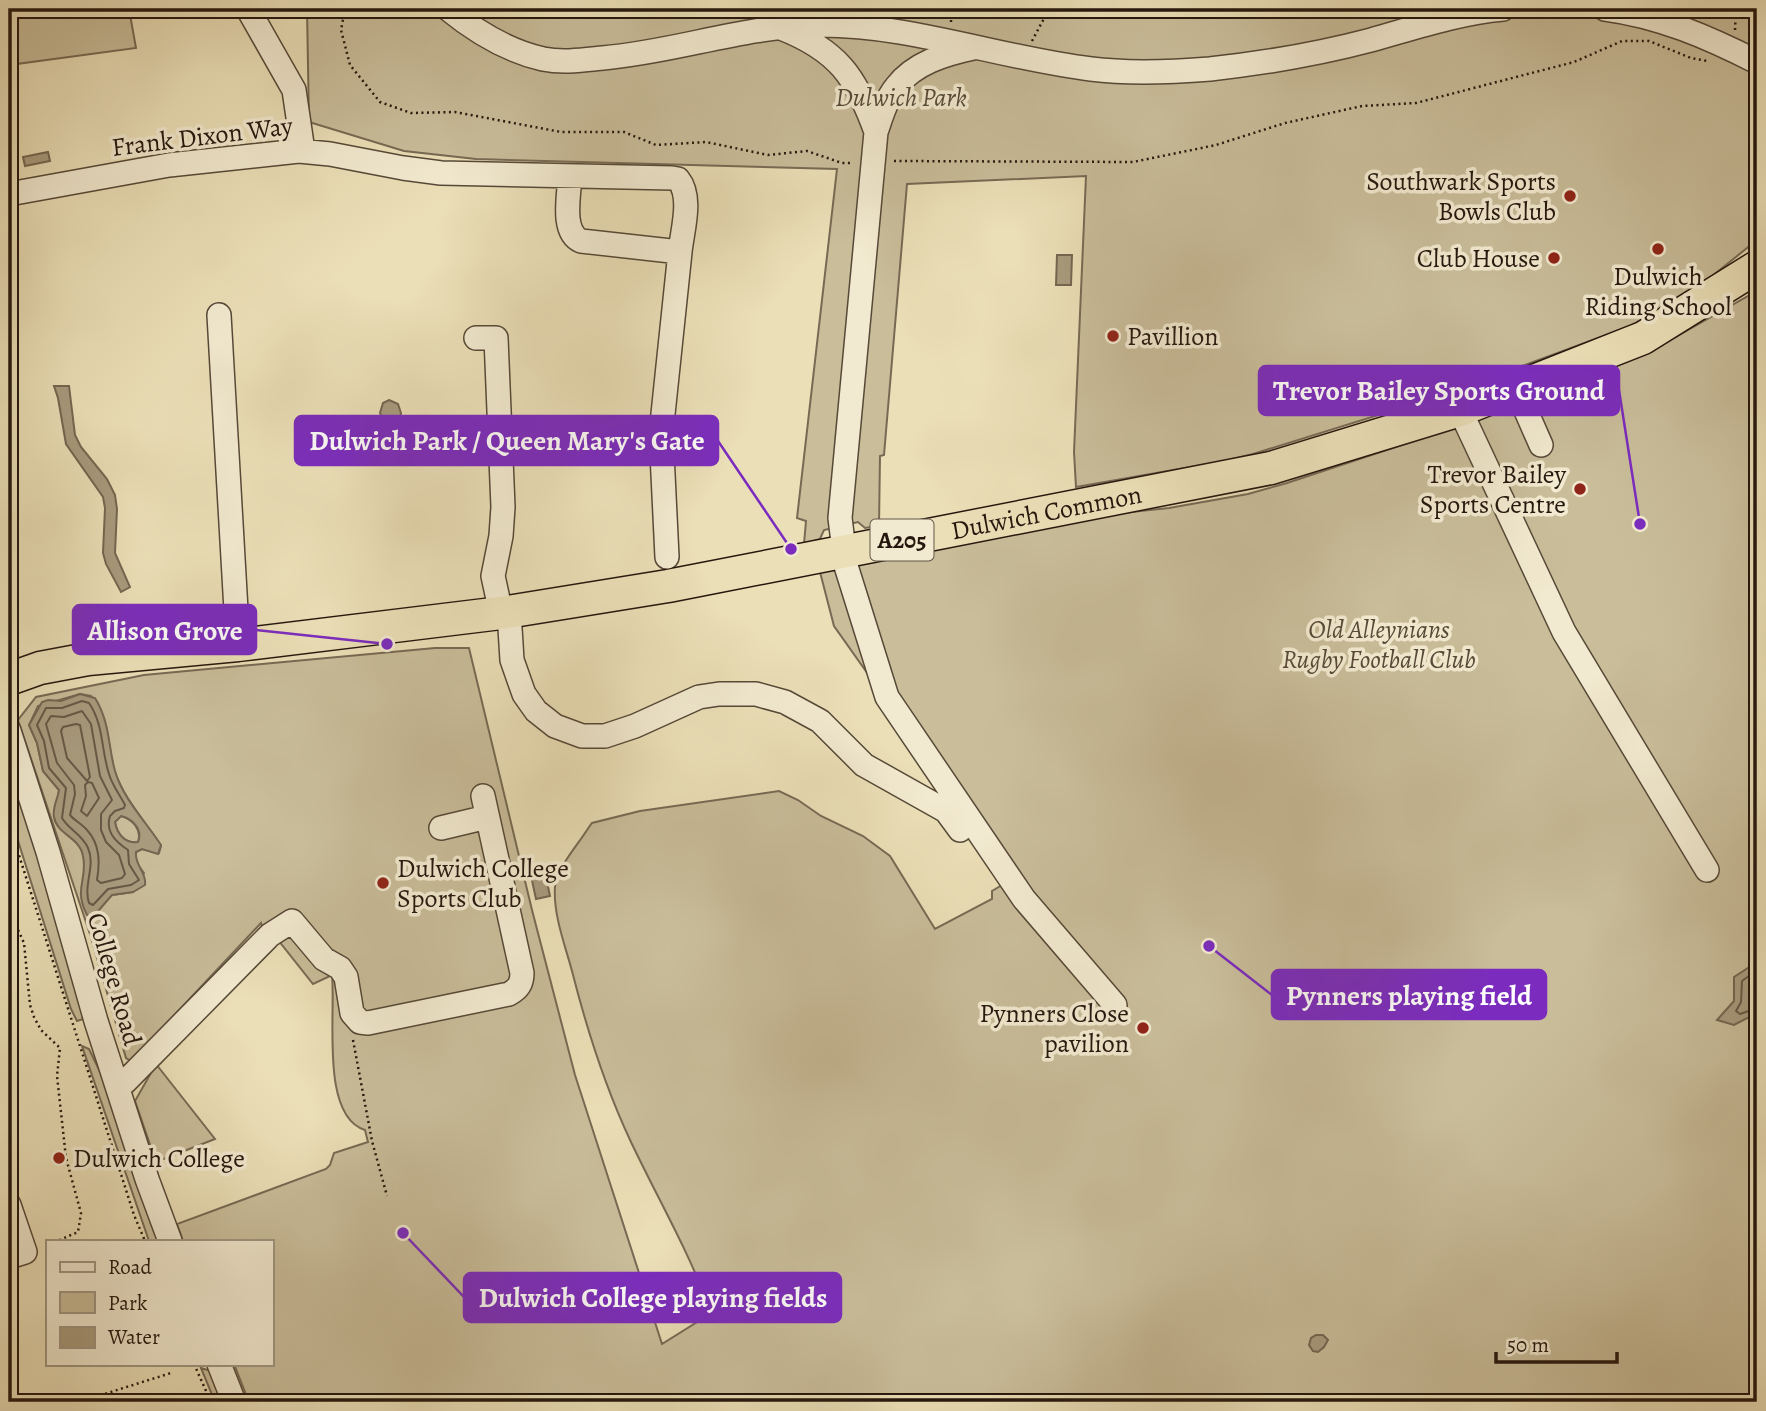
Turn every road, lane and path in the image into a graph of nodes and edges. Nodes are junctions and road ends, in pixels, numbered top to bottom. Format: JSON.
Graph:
{"nodes":[{"id":1,"x":248,"y":9,"type":"edge"},
{"id":2,"x":345,"y":9,"type":"edge"},
{"id":3,"x":448,"y":9,"type":"edge"},
{"id":4,"x":951,"y":9,"type":"edge"},
{"id":5,"x":1049,"y":9,"type":"edge"},
{"id":6,"x":1503,"y":9,"type":"edge"},
{"id":7,"x":1605,"y":9,"type":"edge"},
{"id":8,"x":951,"y":22,"type":"dead end"},
{"id":9,"x":781,"y":28,"type":"junction"},
{"id":10,"x":976,"y":48,"type":"junction"},
{"id":11,"x":1029,"y":58,"type":"junction"},
{"id":12,"x":1716,"y":62,"type":"dead end"},
{"id":13,"x":1757,"y":62,"type":"edge"},
{"id":14,"x":876,"y":132,"type":"junction"},
{"id":15,"x":303,"y":151,"type":"junction"},
{"id":16,"x":875,"y":161,"type":"junction"},
{"id":17,"x":570,"y":176,"type":"junction"},
{"id":18,"x":9,"y":194,"type":"edge"},
{"id":19,"x":680,"y":252,"type":"junction"},
{"id":20,"x":1757,"y":267,"type":"edge"},
{"id":21,"x":219,"y":314,"type":"dead end"},
{"id":22,"x":476,"y":338,"type":"dead end"},
{"id":23,"x":1516,"y":388,"type":"junction"},
{"id":24,"x":1460,"y":410,"type":"junction"},
{"id":25,"x":1541,"y":445,"type":"dead end"},
{"id":26,"x":843,"y":551,"type":"junction"},
{"id":27,"x":667,"y":557,"type":"dead end"},
{"id":28,"x":505,"y":613,"type":"junction"},
{"id":29,"x":239,"y":645,"type":"junction"},
{"id":30,"x":9,"y":679,"type":"edge"},
{"id":31,"x":9,"y":731,"type":"edge"},
{"id":32,"x":9,"y":824,"type":"edge"},
{"id":33,"x":441,"y":828,"type":"dead end"},
{"id":34,"x":960,"y":830,"type":"dead end"},
{"id":35,"x":1707,"y":870,"type":"dead end"},
{"id":36,"x":9,"y":910,"type":"edge"},
{"id":37,"x":1115,"y":1005,"type":"dead end"},
{"id":38,"x":352,"y":1013,"type":"junction"},
{"id":39,"x":117,"y":1086,"type":"junction"},
{"id":40,"x":387,"y":1196,"type":"dead end"},
{"id":41,"x":9,"y":1205,"type":"edge"},
{"id":42,"x":59,"y":1240,"type":"edge"},
{"id":43,"x":145,"y":1240,"type":"edge"},
{"id":44,"x":170,"y":1240,"type":"edge"},
{"id":45,"x":9,"y":1258,"type":"edge"},
{"id":46,"x":195,"y":1366,"type":"edge"},
{"id":47,"x":220,"y":1366,"type":"edge"},
{"id":48,"x":171,"y":1374,"type":"dead end"},
{"id":49,"x":79,"y":1402,"type":"edge"},
{"id":50,"x":211,"y":1402,"type":"edge"},
{"id":51,"x":234,"y":1402,"type":"edge"}],
"edges":[{"from":1,"to":15,"type":"street"},
{"from":2,"to":16,"type":"path"},
{"from":3,"to":9,"type":"street"},
{"from":4,"to":8,"type":"path"},
{"from":5,"to":11,"type":"path"},
{"from":6,"to":11,"type":"street"},
{"from":7,"to":13,"type":"street"},
{"from":9,"to":10,"type":"street"},
{"from":9,"to":14,"type":"street"},
{"from":10,"to":11,"type":"street"},
{"from":10,"to":14,"type":"street"},
{"from":12,"to":16,"type":"path"},
{"from":14,"to":16,"type":"street"},
{"from":15,"to":17,"type":"street","name":"Frank Dixon Way"},
{"from":15,"to":18,"type":"street","name":"Frank Dixon Way"},
{"from":16,"to":26,"type":"street"},
{"from":17,"to":19,"type":"street"},
{"from":17,"to":19,"type":"street","name":"Frank Dixon Way"},
{"from":19,"to":27,"type":"street","name":"Frank Dixon Way"},
{"from":20,"to":23,"type":"highway","name":"Dulwich Common","number":"A205"},
{"from":21,"to":29,"type":"street"},
{"from":22,"to":28,"type":"street"},
{"from":23,"to":24,"type":"highway","name":"Dulwich Common","number":"A205"},
{"from":23,"to":25,"type":"street"},
{"from":24,"to":26,"type":"highway","name":"Dulwich Common","number":"A205"},
{"from":24,"to":35,"type":"street"},
{"from":26,"to":28,"type":"highway","name":"Dulwich Common","number":"A205"},
{"from":26,"to":37,"type":"street"},
{"from":28,"to":29,"type":"highway","name":"Dulwich Common","number":"A205"},
{"from":28,"to":34,"type":"street"},
{"from":29,"to":30,"type":"highway","name":"Dulwich Common","number":"A205"},
{"from":31,"to":39,"type":"street","name":"College Road"},
{"from":32,"to":43,"type":"path","name":"College Road"},
{"from":33,"to":38,"type":"street"},
{"from":36,"to":42,"type":"path"},
{"from":38,"to":39,"type":"street"},
{"from":38,"to":40,"type":"path"},
{"from":39,"to":44,"type":"street","name":"College Road"},
{"from":41,"to":45,"type":"street"},
{"from":46,"to":50,"type":"path"},
{"from":47,"to":51,"type":"street"},
{"from":48,"to":49,"type":"path"}]}
